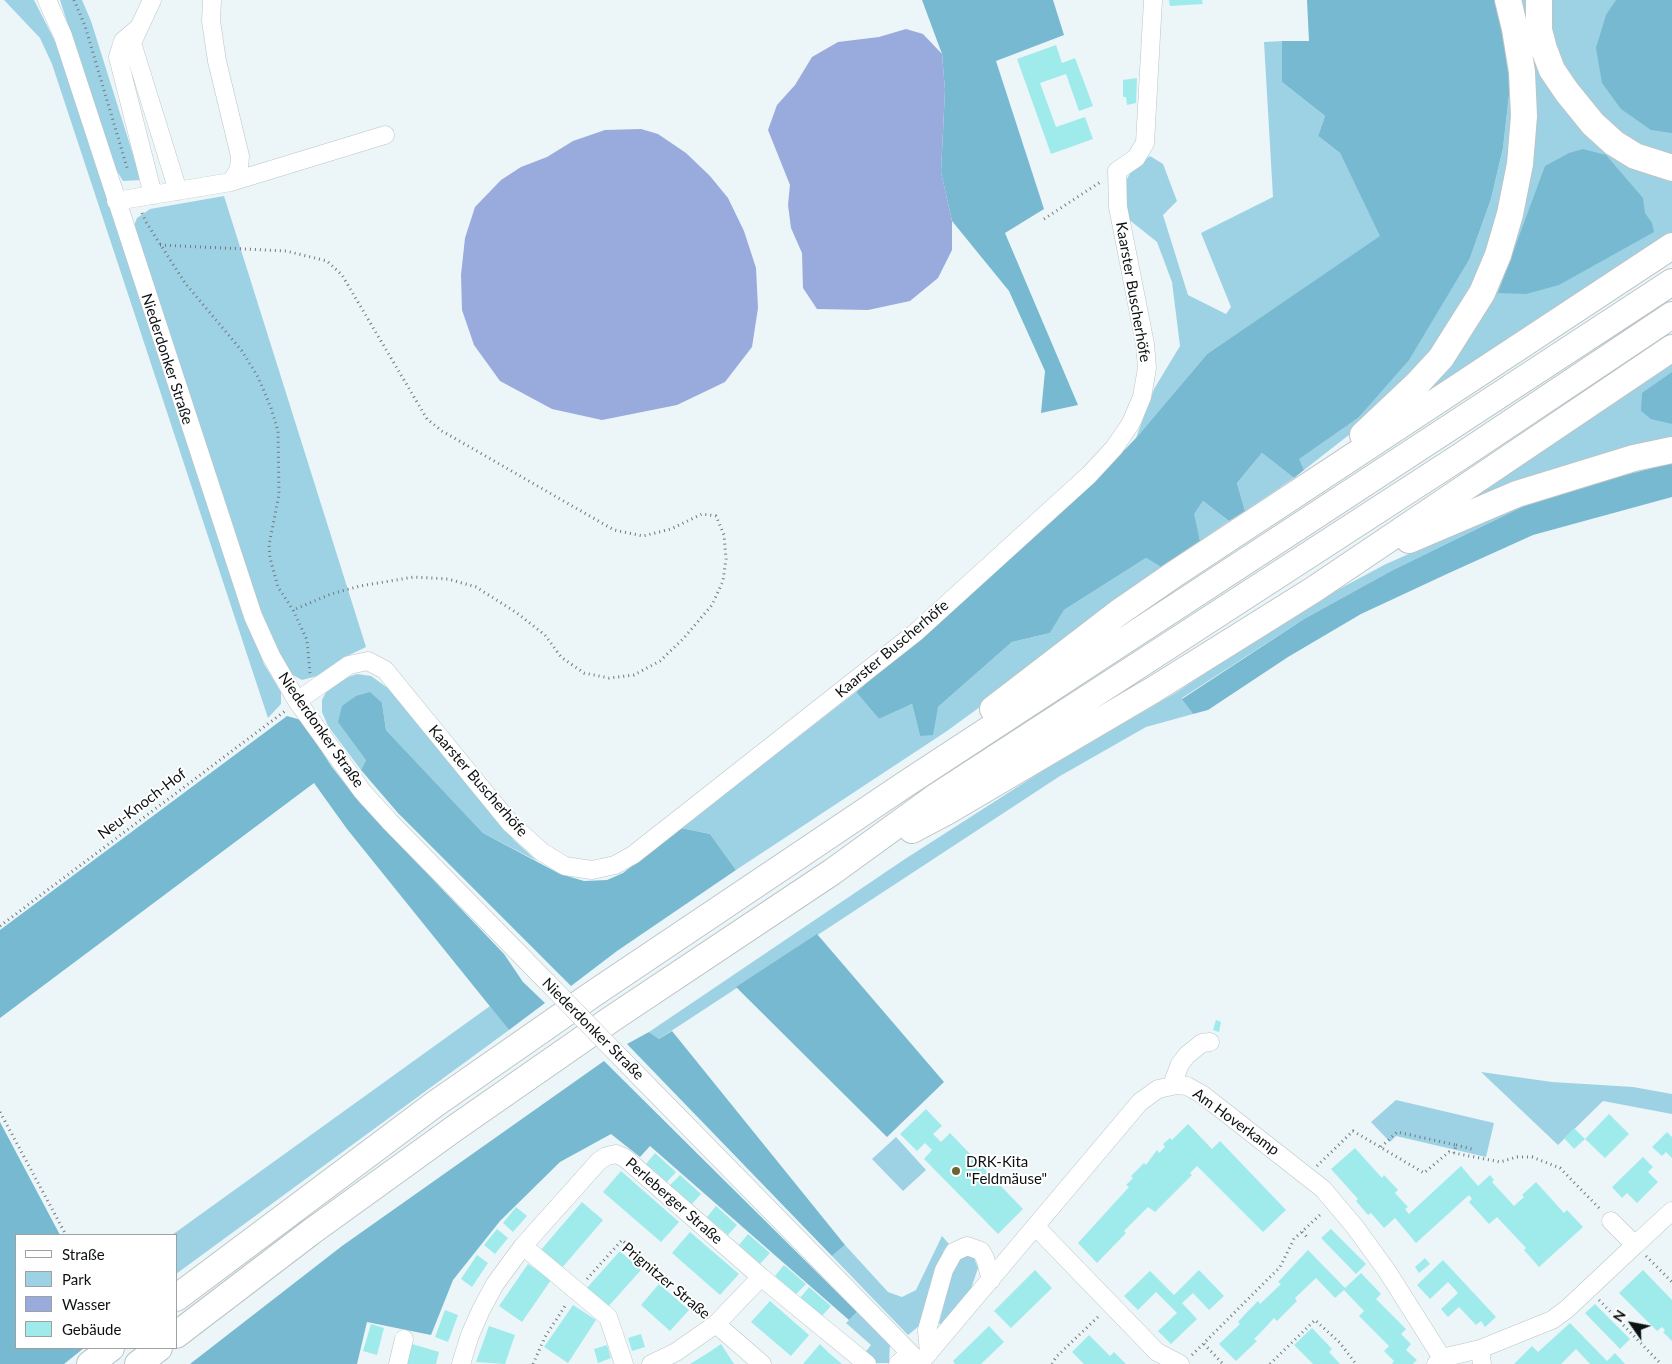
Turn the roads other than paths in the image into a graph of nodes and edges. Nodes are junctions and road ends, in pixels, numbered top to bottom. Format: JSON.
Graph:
{"nodes":[{"id":1,"x":47,"y":0,"type":"edge"},
{"id":2,"x":152,"y":0,"type":"edge"},
{"id":3,"x":212,"y":0,"type":"edge"},
{"id":4,"x":1153,"y":0,"type":"edge"},
{"id":5,"x":1508,"y":0,"type":"edge"},
{"id":6,"x":1539,"y":0,"type":"edge"},
{"id":7,"x":140,"y":28,"type":"junction"},
{"id":8,"x":385,"y":135,"type":"dead end"},
{"id":9,"x":1672,"y":168,"type":"edge"},
{"id":10,"x":231,"y":182,"type":"junction"},
{"id":11,"x":178,"y":191,"type":"junction"},
{"id":12,"x":145,"y":197,"type":"junction"},
{"id":13,"x":116,"y":201,"type":"junction"},
{"id":14,"x":1672,"y":246,"type":"edge"},
{"id":15,"x":1672,"y":282,"type":"edge"},
{"id":16,"x":1672,"y":315,"type":"edge"},
{"id":17,"x":1672,"y":348,"type":"edge"},
{"id":18,"x":1672,"y":450,"type":"edge"},
{"id":19,"x":1282,"y":504,"type":"junction"},
{"id":20,"x":1313,"y":590,"type":"junction"},
{"id":21,"x":304,"y":696,"type":"junction"},
{"id":22,"x":907,"y":783,"type":"junction"},
{"id":23,"x":832,"y":872,"type":"junction"},
{"id":24,"x":1210,"y":1042,"type":"dead end"},
{"id":25,"x":1172,"y":1085,"type":"junction"},
{"id":26,"x":1672,"y":1211,"type":"edge"},
{"id":27,"x":1611,"y":1221,"type":"road end"},
{"id":28,"x":1036,"y":1227,"type":"junction"},
{"id":29,"x":1635,"y":1245,"type":"junction"},
{"id":30,"x":523,"y":1246,"type":"junction"},
{"id":31,"x":761,"y":1277,"type":"junction"},
{"id":32,"x":990,"y":1280,"type":"junction"},
{"id":33,"x":178,"y":1297,"type":"edge"},
{"id":34,"x":716,"y":1324,"type":"junction"},
{"id":35,"x":178,"y":1333,"type":"edge"},
{"id":36,"x":404,"y":1339,"type":"dead end"},
{"id":37,"x":110,"y":1349,"type":"edge"},
{"id":38,"x":158,"y":1349,"type":"edge"},
{"id":39,"x":1481,"y":1356,"type":"edge"},
{"id":40,"x":915,"y":1359,"type":"edge"},
{"id":41,"x":1185,"y":1361,"type":"edge"},
{"id":42,"x":1439,"y":1361,"type":"edge"},
{"id":43,"x":90,"y":1364,"type":"edge"},
{"id":44,"x":138,"y":1364,"type":"edge"},
{"id":45,"x":398,"y":1364,"type":"edge"},
{"id":46,"x":461,"y":1364,"type":"edge"},
{"id":47,"x":624,"y":1364,"type":"edge"},
{"id":48,"x":651,"y":1364,"type":"edge"},
{"id":49,"x":762,"y":1364,"type":"edge"},
{"id":50,"x":867,"y":1364,"type":"edge"}],
"edges":[{"from":1,"to":13,"type":"street","name":"Niederdonker Straße"},
{"from":2,"to":7,"type":"street"},
{"from":3,"to":10,"type":"street"},
{"from":4,"to":21,"type":"street","name":"Kaarster Buscherhöfe"},
{"from":5,"to":19,"type":"highway"},
{"from":6,"to":9,"type":"highway"},
{"from":7,"to":11,"type":"street"},
{"from":7,"to":12,"type":"street"},
{"from":8,"to":10,"type":"street"},
{"from":10,"to":11,"type":"street"},
{"from":11,"to":12,"type":"street"},
{"from":12,"to":13,"type":"street"},
{"from":13,"to":21,"type":"street","name":"Niederdonker Straße"},
{"from":14,"to":19,"type":"highway"},
{"from":15,"to":22,"type":"highway"},
{"from":16,"to":23,"type":"highway"},
{"from":17,"to":20,"type":"highway"},
{"from":18,"to":20,"type":"highway"},
{"from":19,"to":22,"type":"highway"},
{"from":20,"to":23,"type":"highway"},
{"from":21,"to":40,"type":"street","name":"Niederdonker Straße","bridge":true},
{"from":22,"to":33,"type":"highway"},
{"from":23,"to":35,"type":"highway"},
{"from":24,"to":25,"type":"street"},
{"from":25,"to":28,"type":"street"},
{"from":25,"to":42,"type":"street","name":"Am Hoverkamp"},
{"from":26,"to":29,"type":"street","name":"Am Hoverkamp"},
{"from":27,"to":29,"type":"street"},
{"from":28,"to":32,"type":"street"},
{"from":28,"to":41,"type":"street"},
{"from":29,"to":39,"type":"street","name":"Am Hoverkamp"},
{"from":30,"to":31,"type":"street","name":"Perleberger Straße"},
{"from":30,"to":46,"type":"street","name":"Perleberger Straße"},
{"from":30,"to":47,"type":"street"},
{"from":31,"to":34,"type":"street","name":"Prignitzer Straße"},
{"from":31,"to":50,"type":"street","name":"Perleberger Straße"},
{"from":32,"to":40,"type":"street"},
{"from":32,"to":40,"type":"street"},
{"from":34,"to":48,"type":"street","name":"Prignitzer Straße"},
{"from":34,"to":49,"type":"street"},
{"from":36,"to":45,"type":"street"},
{"from":37,"to":43,"type":"highway"},
{"from":38,"to":44,"type":"highway"},
{"from":39,"to":42,"type":"street","name":"Am Hoverkamp"}]}
